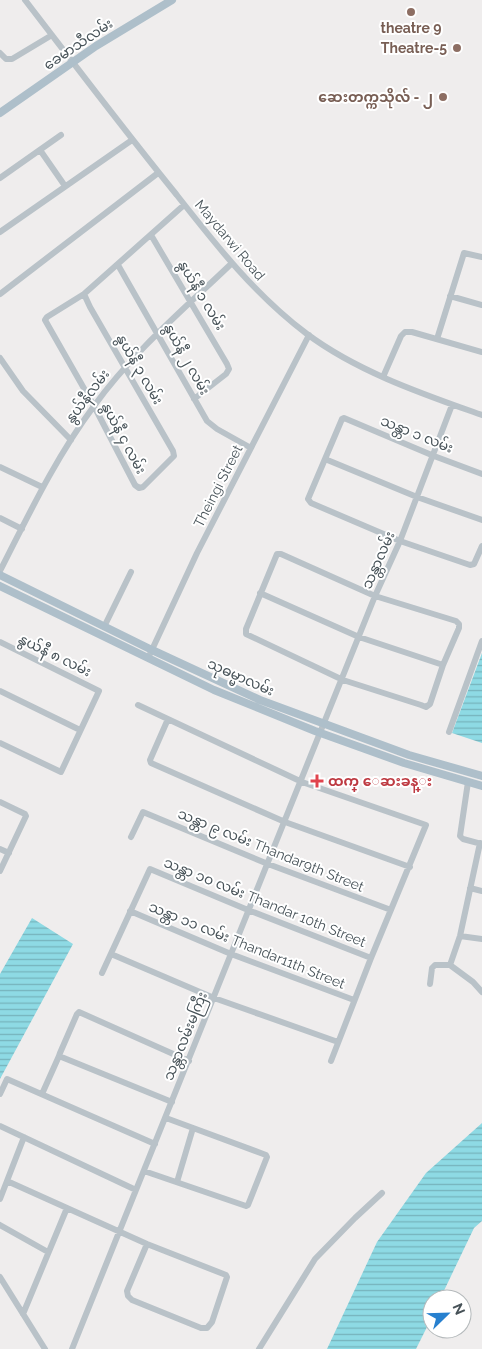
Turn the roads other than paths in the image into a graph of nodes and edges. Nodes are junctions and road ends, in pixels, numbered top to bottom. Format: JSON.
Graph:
{"nodes":[{"id":1,"x":25,"y":0,"type":"edge"},
{"id":2,"x":172,"y":0,"type":"edge"},
{"id":3,"x":52,"y":35,"type":"junction"},
{"id":4,"x":0,"y":53,"type":"edge"},
{"id":5,"x":74,"y":62,"type":"junction"},
{"id":6,"x":0,"y":114,"type":"edge"},
{"id":7,"x":61,"y":134,"type":"dead end"},
{"id":8,"x":132,"y":140,"type":"junction"},
{"id":9,"x":40,"y":150,"type":"junction"},
{"id":10,"x":158,"y":173,"type":"junction"},
{"id":11,"x":0,"y":178,"type":"edge"},
{"id":12,"x":65,"y":186,"type":"junction"},
{"id":13,"x":184,"y":205,"type":"junction"},
{"id":14,"x":0,"y":232,"type":"edge"},
{"id":15,"x":151,"y":235,"type":"junction"},
{"id":16,"x":482,"y":257,"type":"edge"},
{"id":17,"x":231,"y":264,"type":"junction"},
{"id":18,"x":118,"y":265,"type":"junction"},
{"id":19,"x":0,"y":294,"type":"edge"},
{"id":20,"x":84,"y":294,"type":"junction"},
{"id":21,"x":450,"y":296,"type":"junction"},
{"id":22,"x":191,"y":302,"type":"junction"},
{"id":23,"x":482,"y":305,"type":"edge"},
{"id":24,"x":158,"y":333,"type":"junction"},
{"id":25,"x":309,"y":335,"type":"junction"},
{"id":26,"x":437,"y":339,"type":"junction"},
{"id":27,"x":482,"y":352,"type":"edge"},
{"id":28,"x":0,"y":358,"type":"edge"},
{"id":29,"x":125,"y":367,"type":"junction"},
{"id":30,"x":384,"y":377,"type":"junction"},
{"id":31,"x":194,"y":399,"type":"junction"},
{"id":32,"x":452,"y":405,"type":"junction"},
{"id":33,"x":94,"y":406,"type":"junction"},
{"id":34,"x":482,"y":416,"type":"edge"},
{"id":35,"x":71,"y":440,"type":"junction"},
{"id":36,"x":251,"y":448,"type":"junction"},
{"id":37,"x":434,"y":456,"type":"junction"},
{"id":38,"x":325,"y":459,"type":"junction"},
{"id":39,"x":0,"y":467,"type":"edge"},
{"id":40,"x":482,"y":474,"type":"edge"},
{"id":41,"x":42,"y":487,"type":"junction"},
{"id":42,"x":139,"y":488,"type":"joint"},
{"id":43,"x":417,"y":497,"type":"junction"},
{"id":44,"x":0,"y":518,"type":"edge"},
{"id":45,"x":482,"y":520,"type":"edge"},
{"id":46,"x":22,"y":529,"type":"junction"},
{"id":47,"x":400,"y":541,"type":"junction"},
{"id":48,"x":482,"y":546,"type":"edge"},
{"id":49,"x":0,"y":571,"type":"edge"},
{"id":50,"x":131,"y":572,"type":"dead end"},
{"id":51,"x":0,"y":575,"type":"edge"},
{"id":52,"x":0,"y":586,"type":"edge"},
{"id":53,"x":260,"y":593,"type":"junction"},
{"id":54,"x":375,"y":596,"type":"junction"},
{"id":55,"x":104,"y":627,"type":"junction"},
{"id":56,"x":359,"y":637,"type":"junction"},
{"id":57,"x":482,"y":640,"type":"edge"},
{"id":58,"x":0,"y":642,"type":"edge"},
{"id":59,"x":152,"y":650,"type":"junction"},
{"id":60,"x":148,"y":658,"type":"junction"},
{"id":61,"x":443,"y":665,"type":"junction"},
{"id":62,"x":343,"y":680,"type":"junction"},
{"id":63,"x":0,"y":691,"type":"edge"},
{"id":64,"x":138,"y":705,"type":"dead end"},
{"id":65,"x":168,"y":719,"type":"junction"},
{"id":66,"x":324,"y":724,"type":"junction"},
{"id":67,"x":80,"y":730,"type":"junction"},
{"id":68,"x":449,"y":732,"type":"dead end"},
{"id":69,"x":320,"y":733,"type":"junction"},
{"id":70,"x":0,"y":743,"type":"edge"},
{"id":71,"x":482,"y":776,"type":"edge"},
{"id":72,"x":301,"y":781,"type":"junction"},
{"id":73,"x":468,"y":782,"type":"junction"},
{"id":74,"x":482,"y":786,"type":"edge"},
{"id":75,"x":0,"y":802,"type":"edge"},
{"id":76,"x":284,"y":822,"type":"junction"},
{"id":77,"x":131,"y":837,"type":"dead end"},
{"id":78,"x":481,"y":843,"type":"edge"},
{"id":79,"x":0,"y":849,"type":"edge"},
{"id":80,"x":9,"y":853,"type":"junction"},
{"id":81,"x":268,"y":864,"type":"junction"},
{"id":82,"x":410,"y":867,"type":"junction"},
{"id":83,"x":0,"y":871,"type":"edge"},
{"id":84,"x":470,"y":888,"type":"junction"},
{"id":85,"x":482,"y":891,"type":"edge"},
{"id":86,"x":248,"y":910,"type":"junction"},
{"id":87,"x":391,"y":910,"type":"junction"},
{"id":88,"x":130,"y":912,"type":"junction"},
{"id":89,"x":460,"y":936,"type":"junction"},
{"id":90,"x":482,"y":939,"type":"edge"},
{"id":91,"x":111,"y":954,"type":"junction"},
{"id":92,"x":231,"y":954,"type":"junction"},
{"id":93,"x":371,"y":958,"type":"junction"},
{"id":94,"x":450,"y":966,"type":"junction"},
{"id":95,"x":102,"y":973,"type":"dead end"},
{"id":96,"x":430,"y":984,"type":"dead end"},
{"id":97,"x":482,"y":992,"type":"edge"},
{"id":98,"x":214,"y":998,"type":"junction"},
{"id":99,"x":354,"y":1000,"type":"junction"},
{"id":100,"x":338,"y":1042,"type":"junction"},
{"id":101,"x":59,"y":1056,"type":"junction"},
{"id":102,"x":189,"y":1061,"type":"junction"},
{"id":103,"x":331,"y":1062,"type":"dead end"},
{"id":104,"x":0,"y":1094,"type":"edge"},
{"id":105,"x":42,"y":1094,"type":"junction"},
{"id":106,"x":172,"y":1102,"type":"junction"},
{"id":107,"x":166,"y":1118,"type":"junction"},
{"id":108,"x":0,"y":1126,"type":"edge"},
{"id":109,"x":193,"y":1128,"type":"junction"},
{"id":110,"x":24,"y":1137,"type":"junction"},
{"id":111,"x":155,"y":1144,"type":"junction"},
{"id":112,"x":144,"y":1171,"type":"junction"},
{"id":113,"x":7,"y":1182,"type":"junction"},
{"id":114,"x":177,"y":1182,"type":"junction"},
{"id":115,"x":136,"y":1190,"type":"junction"},
{"id":116,"x":382,"y":1194,"type":"dead end"},
{"id":117,"x":0,"y":1199,"type":"edge"},
{"id":118,"x":67,"y":1208,"type":"junction"},
{"id":119,"x":0,"y":1225,"type":"edge"},
{"id":120,"x":120,"y":1232,"type":"junction"},
{"id":121,"x":147,"y":1244,"type":"junction"},
{"id":122,"x":48,"y":1252,"type":"junction"},
{"id":123,"x":0,"y":1277,"type":"edge"},
{"id":124,"x":23,"y":1314,"type":"junction"},
{"id":125,"x":45,"y":1349,"type":"edge"},
{"id":126,"x":72,"y":1349,"type":"edge"},
{"id":127,"x":259,"y":1349,"type":"edge"}],
"edges":[{"from":1,"to":3,"type":"street","name":"Maydarwi Road"},
{"from":2,"to":5,"type":"main road","name":"ခေမာသီလမ်း"},
{"from":3,"to":4,"type":"street"},
{"from":3,"to":5,"type":"street","name":"Maydarwi Road"},
{"from":5,"to":6,"type":"main road","name":"ခေမာသီလမ်း"},
{"from":5,"to":8,"type":"street","name":"Maydarwi Road"},
{"from":7,"to":9,"type":"street"},
{"from":8,"to":10,"type":"street","name":"Maydarwi Road"},
{"from":8,"to":12,"type":"street"},
{"from":9,"to":11,"type":"street"},
{"from":9,"to":12,"type":"street"},
{"from":10,"to":13,"type":"street","name":"Maydarwi Road"},
{"from":10,"to":19,"type":"street"},
{"from":12,"to":14,"type":"street"},
{"from":13,"to":15,"type":"street"},
{"from":13,"to":17,"type":"street","name":"Maydarwi Road"},
{"from":15,"to":18,"type":"street"},
{"from":15,"to":22,"type":"street","name":"နွယ်နီ ၁ လမ်း"},
{"from":16,"to":21,"type":"street"},
{"from":17,"to":22,"type":"street","name":"နွယ်နီလမ်း"},
{"from":17,"to":25,"type":"street","name":"Maydarwi Road"},
{"from":18,"to":20,"type":"street"},
{"from":18,"to":24,"type":"street","name":"နွယ်နီ ၂ လမ်း"},
{"from":20,"to":29,"type":"street","name":"နွယ်နီ ၃ လမ်း"},
{"from":20,"to":33,"type":"street","name":"နွယ်နီ ၄ လမ်း"},
{"from":21,"to":23,"type":"street"},
{"from":21,"to":26,"type":"street"},
{"from":22,"to":24,"type":"street","name":"နွယ်နီလမ်း"},
{"from":22,"to":31,"type":"street","name":"နွယ်နီ ၁ လမ်း"},
{"from":24,"to":29,"type":"street","name":"နွယ်နီလမ်း"},
{"from":24,"to":31,"type":"street","name":"နွယ်နီ ၂ လမ်း"},
{"from":25,"to":30,"type":"street","name":"Maydarwi Road"},
{"from":25,"to":36,"type":"street","name":"Theingi Street"},
{"from":26,"to":27,"type":"street"},
{"from":26,"to":30,"type":"street"},
{"from":28,"to":35,"type":"street"},
{"from":29,"to":33,"type":"street","name":"နွယ်နီလမ်း"},
{"from":29,"to":42,"type":"street","name":"နွယ်နီ ၃ လမ်း"},
{"from":30,"to":32,"type":"street","name":"Maydarwi Road"},
{"from":31,"to":36,"type":"street","name":"နွယ်နီ ၂ လမ်း"},
{"from":32,"to":34,"type":"street","name":"Maydarwi Road"},
{"from":32,"to":37,"type":"street","name":"သန္တာလမ်း"},
{"from":33,"to":35,"type":"street","name":"နွယ်နီလမ်း"},
{"from":33,"to":42,"type":"street","name":"နွယ်နီ ၄ လမ်း"},
{"from":35,"to":41,"type":"street","name":"နွယ်နီလမ်း"},
{"from":36,"to":59,"type":"street","name":"Theingi Street"},
{"from":37,"to":38,"type":"street","name":"သန္တာ ၁ လမ်း"},
{"from":37,"to":40,"type":"street","name":"သန္တာ ၁ လမ်း"},
{"from":37,"to":43,"type":"street","name":"သန္တာလမ်း"},
{"from":38,"to":43,"type":"street"},
{"from":38,"to":47,"type":"street"},
{"from":39,"to":41,"type":"street"},
{"from":41,"to":46,"type":"street","name":"နွယ်နီလမ်း"},
{"from":43,"to":45,"type":"street"},
{"from":43,"to":47,"type":"street","name":"သန္တာလမ်း"},
{"from":44,"to":46,"type":"street"},
{"from":46,"to":49,"type":"street","name":"နွယ်နီလမ်း"},
{"from":47,"to":48,"type":"street"},
{"from":47,"to":54,"type":"street","name":"သန္တာလမ်း"},
{"from":50,"to":55,"type":"street"},
{"from":51,"to":55,"type":"main road","name":"သုဓမ္မာလမ်း"},
{"from":52,"to":60,"type":"main road","name":"သုဓမ္မာလမ်း"},
{"from":53,"to":54,"type":"street"},
{"from":53,"to":56,"type":"street"},
{"from":53,"to":62,"type":"street"},
{"from":54,"to":56,"type":"street","name":"သန္တာလမ်း"},
{"from":54,"to":61,"type":"street"},
{"from":55,"to":59,"type":"main road","name":"သုဓမ္မာလမ်း"},
{"from":56,"to":61,"type":"street"},
{"from":56,"to":62,"type":"street","name":"သန္တာလမ်း"},
{"from":57,"to":68,"type":"street"},
{"from":58,"to":67,"type":"street","name":"နွယ်နီ ၈ လမ်း"},
{"from":59,"to":60,"type":"street","name":"Theingi Street"},
{"from":59,"to":66,"type":"main road","name":"သုဓမ္မာလမ်း"},
{"from":60,"to":69,"type":"main road","name":"သုဓမ္မာလမ်း"},
{"from":61,"to":62,"type":"street"},
{"from":62,"to":66,"type":"street","name":"သန္တာလမ်း"},
{"from":63,"to":67,"type":"street"},
{"from":64,"to":65,"type":"street"},
{"from":65,"to":72,"type":"street"},
{"from":65,"to":76,"type":"street"},
{"from":66,"to":69,"type":"street","name":"သန္တာလမ်း"},
{"from":66,"to":71,"type":"main road","name":"သုဓမ္မာလမ်း"},
{"from":67,"to":70,"type":"street"},
{"from":69,"to":72,"type":"street","name":"သန္တာလမ်းမကြီး"},
{"from":69,"to":73,"type":"main road","name":"သုဓမ္မာလမ်း"},
{"from":72,"to":76,"type":"street","name":"သန္တာလမ်းမကြီး"},
{"from":72,"to":82,"type":"street"},
{"from":73,"to":74,"type":"main road","name":"သုဓမ္မာလမ်း"},
{"from":73,"to":78,"type":"street"},
{"from":75,"to":80,"type":"street"},
{"from":76,"to":81,"type":"street","name":"သန္တာလမ်းမကြီး"},
{"from":76,"to":82,"type":"street"},
{"from":77,"to":81,"type":"street","name":"သန္တာ ၉ လမ်း Thandar9th Street"},
{"from":78,"to":84,"type":"street"},
{"from":79,"to":80,"type":"street"},
{"from":80,"to":83,"type":"street"},
{"from":81,"to":86,"type":"street","name":"သန္တာလမ်းမကြီး"},
{"from":81,"to":87,"type":"street","name":"သန္တာ ၉ လမ်း Thandar9th Street"},
{"from":82,"to":87,"type":"street"},
{"from":84,"to":85,"type":"street"},
{"from":84,"to":89,"type":"street"},
{"from":86,"to":88,"type":"street","name":"သန္တာ ၁၀ လမ်း Thandar 10th Street"},
{"from":86,"to":92,"type":"street","name":"သန္တာလမ်းမကြီး"},
{"from":86,"to":93,"type":"street","name":"သန္တာ ၁၀ လမ်း Thandar 10th Street"},
{"from":87,"to":93,"type":"street"},
{"from":88,"to":91,"type":"street"},
{"from":88,"to":92,"type":"street","name":"သန္တာ ၁၁ လမ်း Thandar11th Street"},
{"from":89,"to":90,"type":"street"},
{"from":89,"to":94,"type":"street"},
{"from":91,"to":95,"type":"street"},
{"from":91,"to":98,"type":"street"},
{"from":92,"to":98,"type":"street","name":"သန္တာလမ်းမကြီး"},
{"from":92,"to":99,"type":"street","name":"သန္တာ ၁၁ လမ်း Thandar11th Street"},
{"from":93,"to":99,"type":"street"},
{"from":94,"to":96,"type":"street"},
{"from":94,"to":97,"type":"street"},
{"from":98,"to":100,"type":"street"},
{"from":98,"to":102,"type":"street","name":"သန္တာလမ်းမကြီး"},
{"from":99,"to":100,"type":"street"},
{"from":100,"to":103,"type":"street"},
{"from":101,"to":102,"type":"street"},
{"from":101,"to":105,"type":"street"},
{"from":101,"to":106,"type":"street"},
{"from":102,"to":106,"type":"street","name":"သန္တာလမ်းမကြီး"},
{"from":104,"to":105,"type":"street"},
{"from":105,"to":111,"type":"street"},
{"from":106,"to":107,"type":"street","name":"သန္တာလမ်းမကြီး"},
{"from":107,"to":109,"type":"street"},
{"from":107,"to":111,"type":"street","name":"သန္တာလမ်းမကြီး"},
{"from":108,"to":110,"type":"street"},
{"from":109,"to":114,"type":"street"},
{"from":109,"to":114,"type":"street"},
{"from":110,"to":113,"type":"street"},
{"from":110,"to":115,"type":"street"},
{"from":111,"to":112,"type":"street","name":"သန္တာလမ်းမကြီး"},
{"from":112,"to":114,"type":"street"},
{"from":112,"to":115,"type":"street","name":"သန္တာလမ်းမကြီး"},
{"from":113,"to":117,"type":"street"},
{"from":113,"to":118,"type":"street"},
{"from":115,"to":120,"type":"street","name":"သန္တာလမ်းမကြီး"},
{"from":116,"to":127,"type":"street"},
{"from":118,"to":120,"type":"street"},
{"from":118,"to":122,"type":"street"},
{"from":119,"to":122,"type":"street"},
{"from":120,"to":121,"type":"street"},
{"from":120,"to":126,"type":"street","name":"သန္တာလမ်းမကြီး"},
{"from":121,"to":121,"type":"street"},
{"from":122,"to":124,"type":"street"},
{"from":123,"to":124,"type":"street"},
{"from":124,"to":125,"type":"street"}]}
